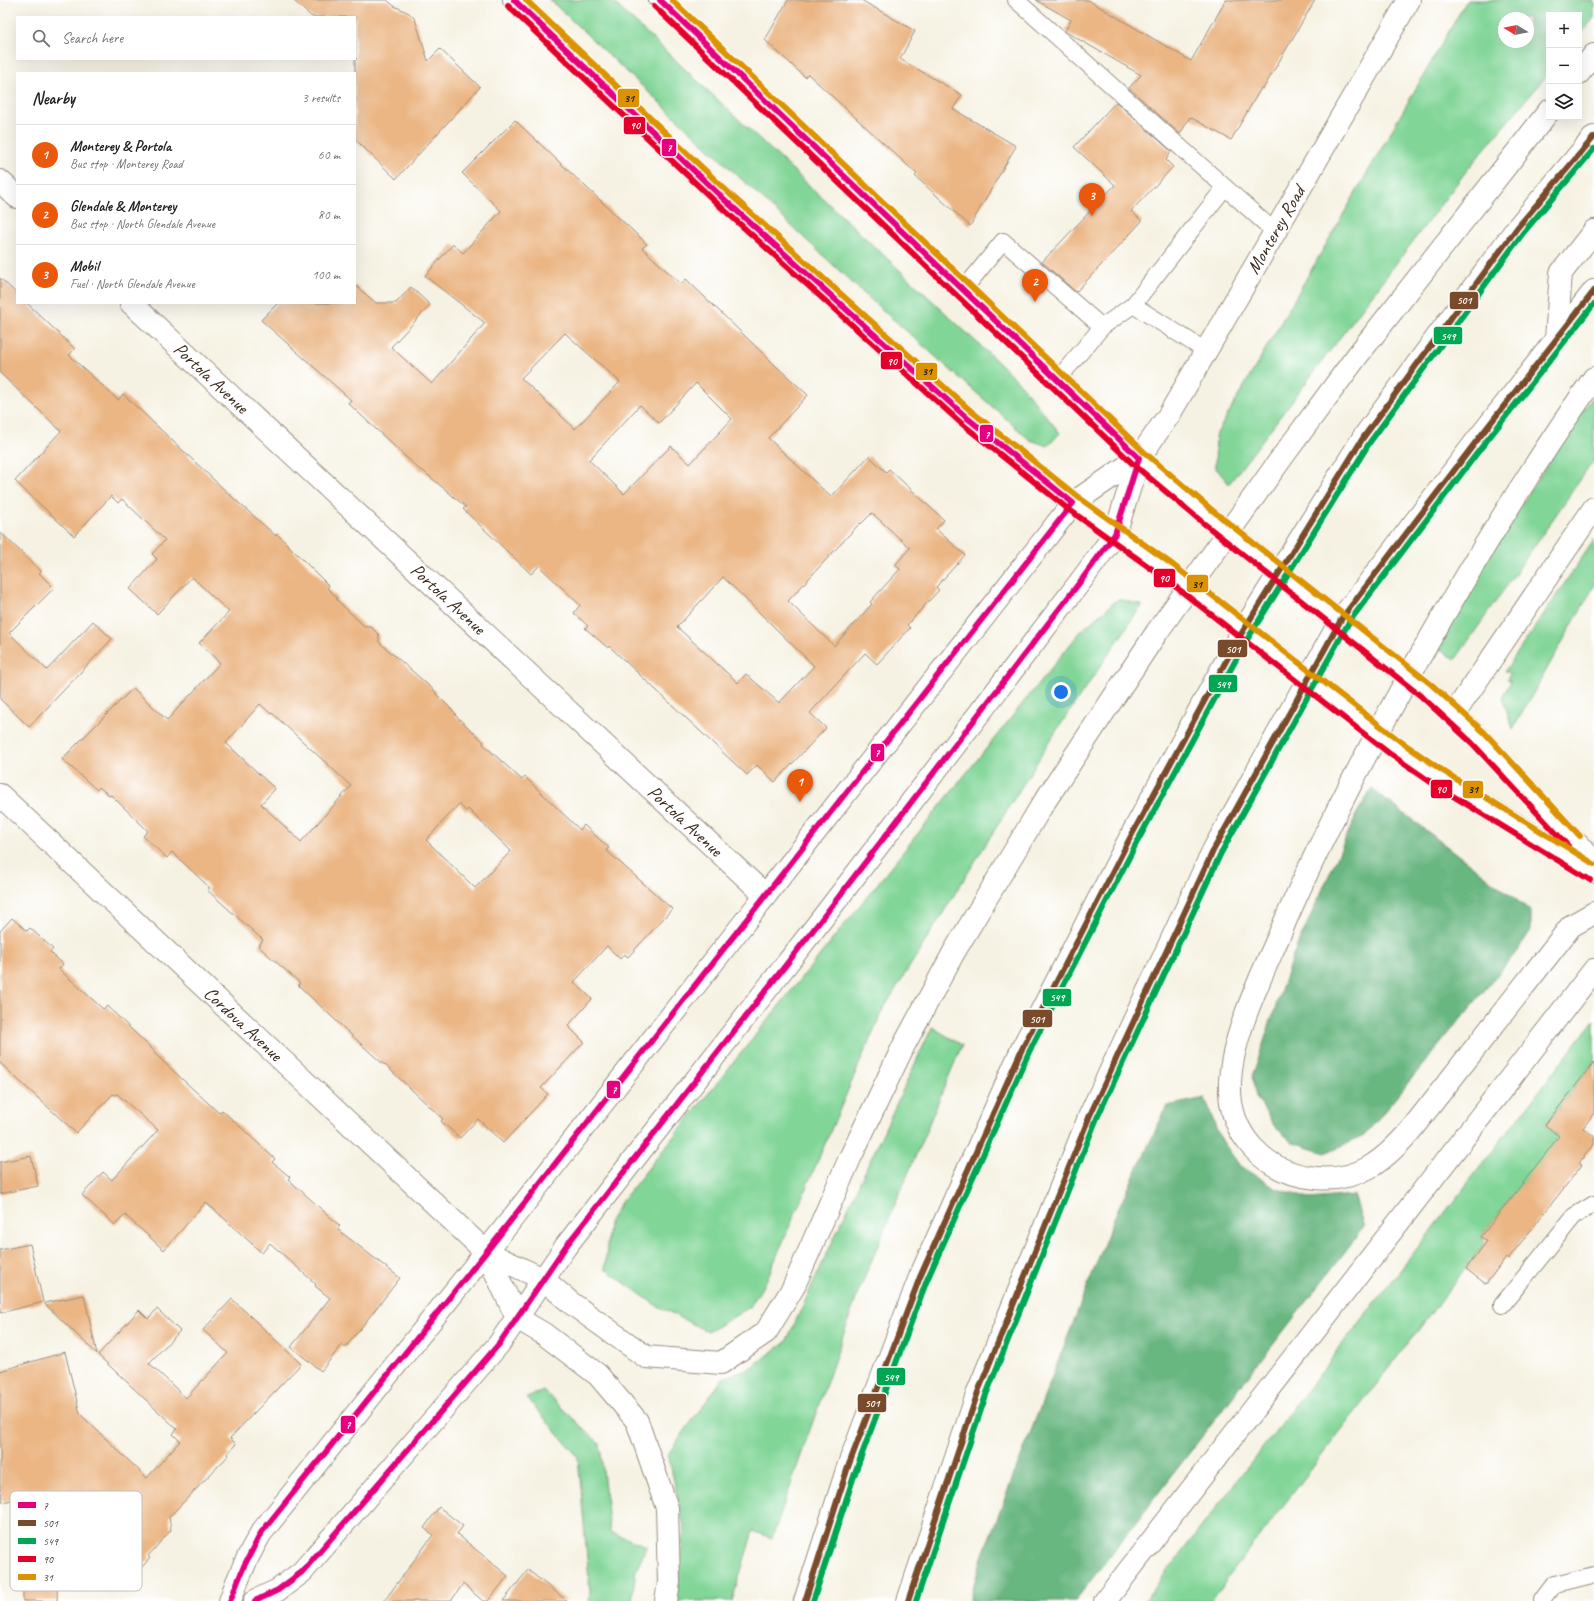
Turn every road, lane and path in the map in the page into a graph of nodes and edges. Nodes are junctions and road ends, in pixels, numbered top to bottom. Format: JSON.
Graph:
{"nodes":[{"id":1,"x":514,"y":0,"type":"edge"},
{"id":2,"x":660,"y":0,"type":"edge"},
{"id":3,"x":1016,"y":0,"type":"edge"},
{"id":4,"x":1409,"y":0,"type":"edge"},
{"id":5,"x":1594,"y":55,"type":"edge"},
{"id":6,"x":1582,"y":69,"type":"edge"},
{"id":7,"x":1546,"y":115,"type":"edge"},
{"id":8,"x":1594,"y":136,"type":"edge"},
{"id":9,"x":0,"y":181,"type":"edge"},
{"id":10,"x":1225,"y":187,"type":"junction"},
{"id":11,"x":16,"y":196,"type":"edge"},
{"id":12,"x":1594,"y":231,"type":"edge"},
{"id":13,"x":1275,"y":232,"type":"junction"},
{"id":14,"x":964,"y":289,"type":"junction"},
{"id":15,"x":1594,"y":291,"type":"edge"},
{"id":16,"x":132,"y":304,"type":"edge"},
{"id":17,"x":1133,"y":305,"type":"junction"},
{"id":18,"x":1102,"y":327,"type":"junction"},
{"id":19,"x":1556,"y":339,"type":"junction"},
{"id":20,"x":1206,"y":351,"type":"junction"},
{"id":21,"x":1594,"y":378,"type":"edge"},
{"id":22,"x":1058,"y":379,"type":"junction"},
{"id":23,"x":1139,"y":458,"type":"junction"},
{"id":24,"x":1074,"y":503,"type":"junction"},
{"id":25,"x":1594,"y":508,"type":"edge"},
{"id":26,"x":1115,"y":534,"type":"junction"},
{"id":27,"x":1454,"y":714,"type":"junction"},
{"id":28,"x":0,"y":796,"type":"edge"},
{"id":29,"x":1594,"y":861,"type":"edge"},
{"id":30,"x":1594,"y":873,"type":"edge"},
{"id":31,"x":765,"y":896,"type":"junction"},
{"id":32,"x":1594,"y":913,"type":"edge"},
{"id":33,"x":1594,"y":970,"type":"edge"},
{"id":34,"x":1594,"y":1204,"type":"edge"},
{"id":35,"x":486,"y":1252,"type":"junction"},
{"id":36,"x":543,"y":1279,"type":"junction"},
{"id":37,"x":1502,"y":1305,"type":"dead end"},
{"id":38,"x":517,"y":1318,"type":"junction"},
{"id":39,"x":1594,"y":1575,"type":"edge"},
{"id":40,"x":230,"y":1601,"type":"edge"},
{"id":41,"x":255,"y":1601,"type":"edge"},
{"id":42,"x":666,"y":1601,"type":"edge"},
{"id":43,"x":805,"y":1601,"type":"edge"},
{"id":44,"x":908,"y":1601,"type":"edge"},
{"id":45,"x":1106,"y":1601,"type":"edge"},
{"id":46,"x":1542,"y":1601,"type":"edge"}],
"edges":[{"from":1,"to":24,"type":"main road"},
{"from":2,"to":14,"type":"main road"},
{"from":3,"to":10,"type":"lane"},
{"from":4,"to":13,"type":"main road","name":"Monterey Road"},
{"from":5,"to":6,"type":"main road"},
{"from":7,"to":36,"type":"main road"},
{"from":8,"to":43,"type":"main road"},
{"from":9,"to":11,"type":"main road"},
{"from":10,"to":13,"type":"lane"},
{"from":10,"to":17,"type":"lane"},
{"from":12,"to":19,"type":"main road"},
{"from":13,"to":20,"type":"main road","name":"Monterey Road"},
{"from":14,"to":18,"type":"lane"},
{"from":14,"to":22,"type":"main road"},
{"from":15,"to":19,"type":"main road"},
{"from":16,"to":31,"type":"main road","name":"Portola Avenue"},
{"from":17,"to":18,"type":"lane"},
{"from":17,"to":20,"type":"lane"},
{"from":18,"to":22,"type":"lane"},
{"from":19,"to":44,"type":"main road"},
{"from":20,"to":23,"type":"main road","name":"Monterey Road"},
{"from":21,"to":32,"type":"main road"},
{"from":22,"to":23,"type":"main road"},
{"from":23,"to":24,"type":"main road","name":"Monterey Road"},
{"from":23,"to":26,"type":"main road","name":"Monterey Road"},
{"from":23,"to":27,"type":"main road","bridge":true},
{"from":24,"to":26,"type":"main road"},
{"from":24,"to":31,"type":"main road","name":"Monterey Road"},
{"from":25,"to":27,"type":"main road"},
{"from":26,"to":30,"type":"main road","bridge":true},
{"from":26,"to":36,"type":"main road","name":"Monterey Road"},
{"from":27,"to":29,"type":"main road"},
{"from":28,"to":35,"type":"main road","name":"Cordova Avenue"},
{"from":31,"to":35,"type":"main road","name":"Monterey Road"},
{"from":33,"to":45,"type":"main road"},
{"from":34,"to":37,"type":"lane"},
{"from":35,"to":36,"type":"main road"},
{"from":35,"to":38,"type":"main road"},
{"from":35,"to":40,"type":"main road","name":"Monterey Road"},
{"from":36,"to":38,"type":"main road","name":"Monterey Road"},
{"from":38,"to":41,"type":"main road","name":"Monterey Road"},
{"from":38,"to":42,"type":"main road"},
{"from":39,"to":46,"type":"lane"}]}
